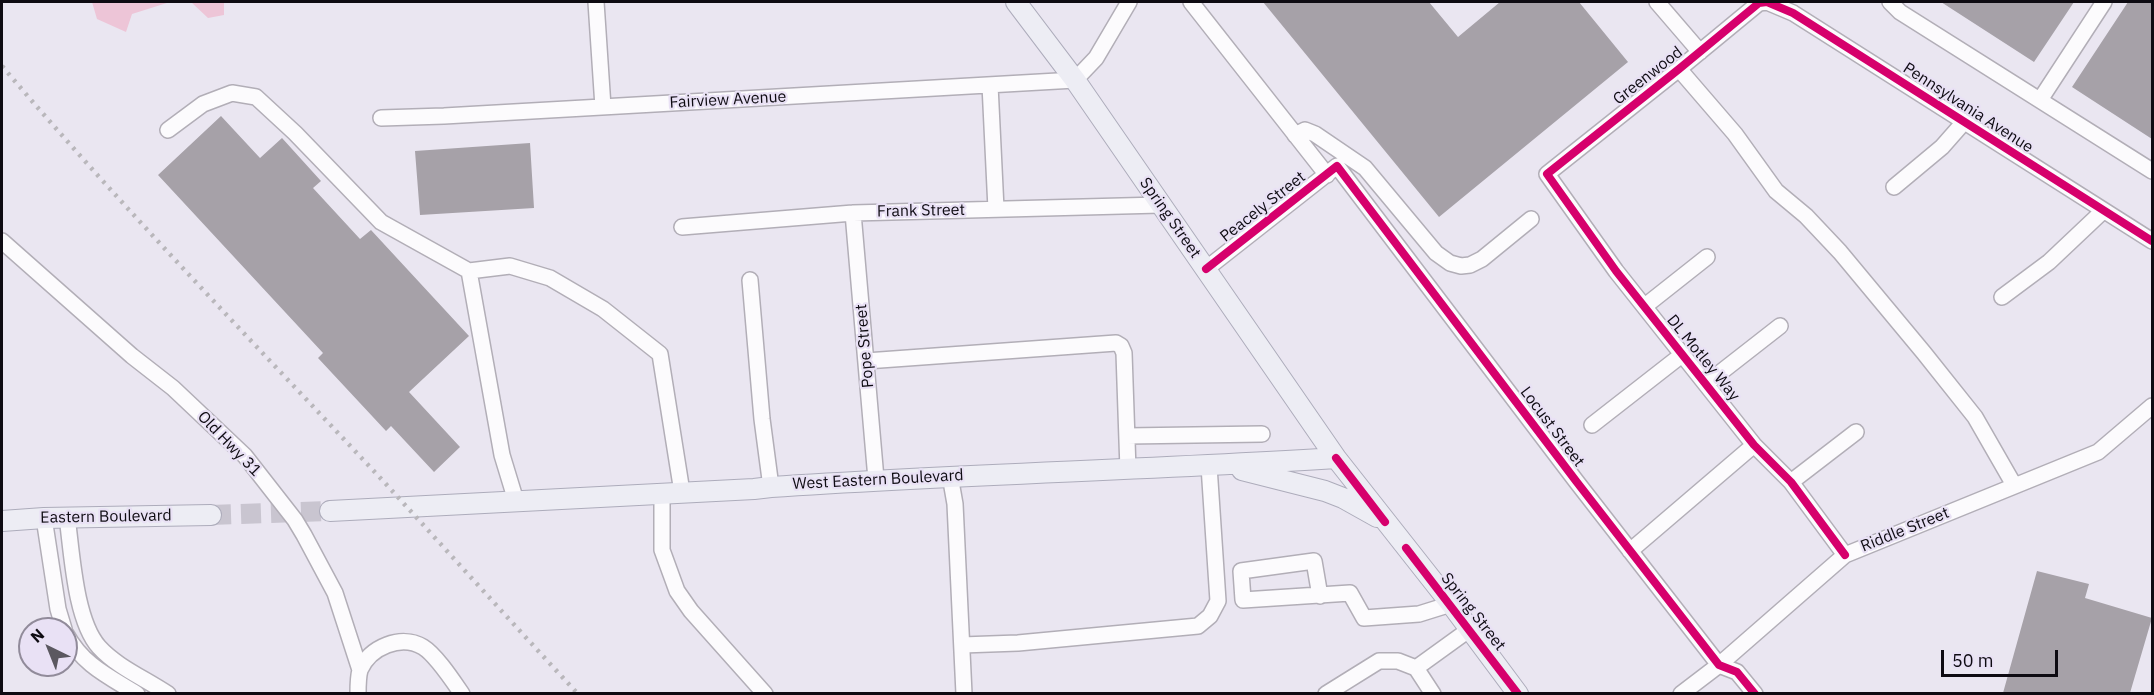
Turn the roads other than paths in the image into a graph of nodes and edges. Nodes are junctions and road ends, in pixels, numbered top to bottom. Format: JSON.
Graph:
{"nodes":[{"id":1,"x":596,"y":2,"type":"edge"},
{"id":2,"x":1016,"y":2,"type":"edge"},
{"id":3,"x":1128,"y":2,"type":"edge"},
{"id":4,"x":1191,"y":2,"type":"edge"},
{"id":5,"x":1657,"y":2,"type":"edge"},
{"id":6,"x":1767,"y":2,"type":"edge"},
{"id":7,"x":1890,"y":2,"type":"edge"},
{"id":8,"x":2104,"y":2,"type":"edge"},
{"id":9,"x":1700,"y":52,"type":"junction"},
{"id":10,"x":1679,"y":69,"type":"junction"},
{"id":11,"x":1075,"y":80,"type":"junction"},
{"id":12,"x":990,"y":85,"type":"junction"},
{"id":13,"x":2040,"y":100,"type":"junction"},
{"id":14,"x":603,"y":107,"type":"junction"},
{"id":15,"x":381,"y":118,"type":"dead end"},
{"id":16,"x":1964,"y":122,"type":"junction"},
{"id":17,"x":168,"y":130,"type":"dead end"},
{"id":18,"x":1295,"y":135,"type":"junction"},
{"id":19,"x":1332,"y":170,"type":"junction"},
{"id":20,"x":2152,"y":171,"type":"edge"},
{"id":21,"x":1547,"y":174,"type":"joint"},
{"id":22,"x":1894,"y":187,"type":"dead end"},
{"id":23,"x":1160,"y":205,"type":"junction"},
{"id":24,"x":996,"y":209,"type":"junction"},
{"id":25,"x":2103,"y":211,"type":"junction"},
{"id":26,"x":853,"y":213,"type":"junction"},
{"id":27,"x":1530,"y":219,"type":"dead end"},
{"id":28,"x":682,"y":227,"type":"dead end"},
{"id":29,"x":2,"y":241,"type":"edge"},
{"id":30,"x":2152,"y":241,"type":"edge"},
{"id":31,"x":1707,"y":257,"type":"dead end"},
{"id":32,"x":1206,"y":269,"type":"junction"},
{"id":33,"x":469,"y":271,"type":"junction"},
{"id":34,"x":750,"y":280,"type":"dead end"},
{"id":35,"x":2002,"y":297,"type":"dead end"},
{"id":36,"x":1645,"y":306,"type":"junction"},
{"id":37,"x":1780,"y":326,"type":"dead end"},
{"id":38,"x":1683,"y":354,"type":"junction"},
{"id":39,"x":866,"y":361,"type":"junction"},
{"id":40,"x":1707,"y":383,"type":"junction"},
{"id":41,"x":2152,"y":406,"type":"edge"},
{"id":42,"x":1592,"y":425,"type":"dead end"},
{"id":43,"x":1856,"y":432,"type":"dead end"},
{"id":44,"x":1262,"y":434,"type":"dead end"},
{"id":45,"x":1127,"y":436,"type":"junction"},
{"id":46,"x":1754,"y":445,"type":"junction"},
{"id":47,"x":1336,"y":459,"type":"junction"},
{"id":48,"x":1217,"y":466,"type":"junction"},
{"id":49,"x":1128,"y":470,"type":"junction"},
{"id":50,"x":953,"y":475,"type":"junction"},
{"id":51,"x":876,"y":479,"type":"junction"},
{"id":52,"x":1791,"y":482,"type":"junction"},
{"id":53,"x":2014,"y":485,"type":"junction"},
{"id":54,"x":771,"y":487,"type":"junction"},
{"id":55,"x":682,"y":492,"type":"junction"},
{"id":56,"x":662,"y":493,"type":"junction"},
{"id":57,"x":516,"y":501,"type":"junction"},
{"id":58,"x":330,"y":511,"type":"tunnel mouth"},
{"id":59,"x":211,"y":515,"type":"tunnel mouth"},
{"id":60,"x":67,"y":517,"type":"junction"},
{"id":61,"x":44,"y":518,"type":"junction"},
{"id":62,"x":2,"y":521,"type":"edge"},
{"id":63,"x":1385,"y":522,"type":"junction"},
{"id":64,"x":1630,"y":551,"type":"junction"},
{"id":65,"x":1845,"y":555,"type":"junction"},
{"id":66,"x":1320,"y":596,"type":"junction"},
{"id":67,"x":1451,"y":604,"type":"junction"},
{"id":68,"x":60,"y":617,"type":"edge"},
{"id":69,"x":1470,"y":629,"type":"junction"},
{"id":70,"x":962,"y":645,"type":"junction"},
{"id":71,"x":78,"y":653,"type":"edge"},
{"id":72,"x":1719,"y":665,"type":"junction"},
{"id":73,"x":1416,"y":668,"type":"junction"},
{"id":74,"x":360,"y":670,"type":"junction"},
{"id":75,"x":1690,"y":691,"type":"edge"},
{"id":76,"x":137,"y":693,"type":"edge"},
{"id":77,"x":168,"y":693,"type":"edge"},
{"id":78,"x":358,"y":693,"type":"edge"},
{"id":79,"x":462,"y":693,"type":"edge"},
{"id":80,"x":765,"y":693,"type":"edge"},
{"id":81,"x":964,"y":693,"type":"edge"},
{"id":82,"x":1326,"y":693,"type":"edge"},
{"id":83,"x":1433,"y":693,"type":"edge"},
{"id":84,"x":1518,"y":693,"type":"edge"},
{"id":85,"x":1755,"y":693,"type":"edge"}],
"edges":[{"from":1,"to":14,"type":"street"},
{"from":2,"to":11,"type":"main road","name":"Spring Street"},
{"from":3,"to":11,"type":"street"},
{"from":4,"to":18,"type":"street","name":"Locust Street"},
{"from":5,"to":9,"type":"street"},
{"from":6,"to":9,"type":"street","name":"Greenwood"},
{"from":6,"to":16,"type":"street","name":"Pennsylvania Avenue"},
{"from":7,"to":13,"type":"street"},
{"from":8,"to":13,"type":"street"},
{"from":9,"to":10,"type":"street","name":"Greenwood"},
{"from":10,"to":21,"type":"street","name":"Greenwood"},
{"from":10,"to":53,"type":"street"},
{"from":11,"to":12,"type":"street","name":"Fairview Avenue"},
{"from":11,"to":23,"type":"main road","name":"Spring Street"},
{"from":12,"to":14,"type":"street","name":"Fairview Avenue"},
{"from":12,"to":24,"type":"street"},
{"from":13,"to":20,"type":"street"},
{"from":14,"to":15,"type":"street","name":"Fairview Avenue"},
{"from":16,"to":22,"type":"street"},
{"from":16,"to":25,"type":"street","name":"Pennsylvania Avenue"},
{"from":17,"to":33,"type":"street"},
{"from":18,"to":19,"type":"street","name":"Locust Street"},
{"from":18,"to":27,"type":"street"},
{"from":19,"to":32,"type":"street","name":"Peacely Street"},
{"from":19,"to":64,"type":"street","name":"Locust Street"},
{"from":21,"to":36,"type":"street","name":"DL Motley Way"},
{"from":23,"to":24,"type":"street","name":"Frank Street"},
{"from":23,"to":32,"type":"main road","name":"Spring Street"},
{"from":24,"to":26,"type":"street","name":"Frank Street"},
{"from":25,"to":30,"type":"street","name":"Pennsylvania Avenue"},
{"from":25,"to":35,"type":"street"},
{"from":26,"to":28,"type":"street","name":"Frank Street"},
{"from":26,"to":39,"type":"street","name":"Pope Street"},
{"from":29,"to":74,"type":"street","name":"Old Hwy 31"},
{"from":31,"to":36,"type":"street"},
{"from":32,"to":47,"type":"main road","name":"Spring Street"},
{"from":33,"to":55,"type":"street"},
{"from":33,"to":57,"type":"street"},
{"from":34,"to":54,"type":"street"},
{"from":36,"to":38,"type":"street","name":"DL Motley Way"},
{"from":37,"to":40,"type":"street"},
{"from":38,"to":40,"type":"street","name":"DL Motley Way"},
{"from":38,"to":42,"type":"street"},
{"from":39,"to":45,"type":"street"},
{"from":39,"to":51,"type":"street","name":"Pope Street"},
{"from":40,"to":46,"type":"street","name":"DL Motley Way"},
{"from":41,"to":53,"type":"street","name":"Riddle Street"},
{"from":43,"to":52,"type":"street"},
{"from":44,"to":45,"type":"street"},
{"from":45,"to":49,"type":"street"},
{"from":46,"to":52,"type":"street","name":"DL Motley Way"},
{"from":46,"to":64,"type":"street"},
{"from":47,"to":48,"type":"main road","name":"West Eastern Boulevard"},
{"from":47,"to":63,"type":"main road","name":"Spring Street"},
{"from":48,"to":49,"type":"main road","name":"West Eastern Boulevard"},
{"from":48,"to":63,"type":"main road"},
{"from":48,"to":70,"type":"street"},
{"from":49,"to":50,"type":"main road","name":"West Eastern Boulevard"},
{"from":50,"to":51,"type":"main road","name":"West Eastern Boulevard"},
{"from":50,"to":70,"type":"street"},
{"from":51,"to":54,"type":"main road","name":"West Eastern Boulevard"},
{"from":52,"to":65,"type":"street","name":"DL Motley Way"},
{"from":53,"to":65,"type":"street","name":"Riddle Street"},
{"from":54,"to":55,"type":"main road","name":"West Eastern Boulevard"},
{"from":55,"to":56,"type":"main road","name":"West Eastern Boulevard"},
{"from":56,"to":57,"type":"main road","name":"West Eastern Boulevard"},
{"from":56,"to":80,"type":"street"},
{"from":57,"to":58,"type":"main road","name":"West Eastern Boulevard"},
{"from":59,"to":60,"type":"main road","name":"Eastern Boulevard"},
{"from":60,"to":61,"type":"main road","name":"Eastern Boulevard"},
{"from":60,"to":77,"type":"street"},
{"from":61,"to":62,"type":"main road","name":"Eastern Boulevard"},
{"from":61,"to":68,"type":"street"},
{"from":63,"to":67,"type":"main road","name":"Spring Street"},
{"from":64,"to":72,"type":"street","name":"Locust Street"},
{"from":65,"to":72,"type":"street","name":"Riddle Street"},
{"from":66,"to":66,"type":"street"},
{"from":66,"to":67,"type":"street"},
{"from":67,"to":69,"type":"main road","name":"Spring Street"},
{"from":69,"to":73,"type":"street"},
{"from":69,"to":84,"type":"main road","name":"Spring Street"},
{"from":70,"to":81,"type":"street"},
{"from":71,"to":76,"type":"street"},
{"from":72,"to":75,"type":"street","name":"Riddle Street"},
{"from":72,"to":85,"type":"street","name":"Locust Street"},
{"from":73,"to":82,"type":"street"},
{"from":73,"to":83,"type":"street"},
{"from":74,"to":78,"type":"street"},
{"from":74,"to":79,"type":"street"}]}
